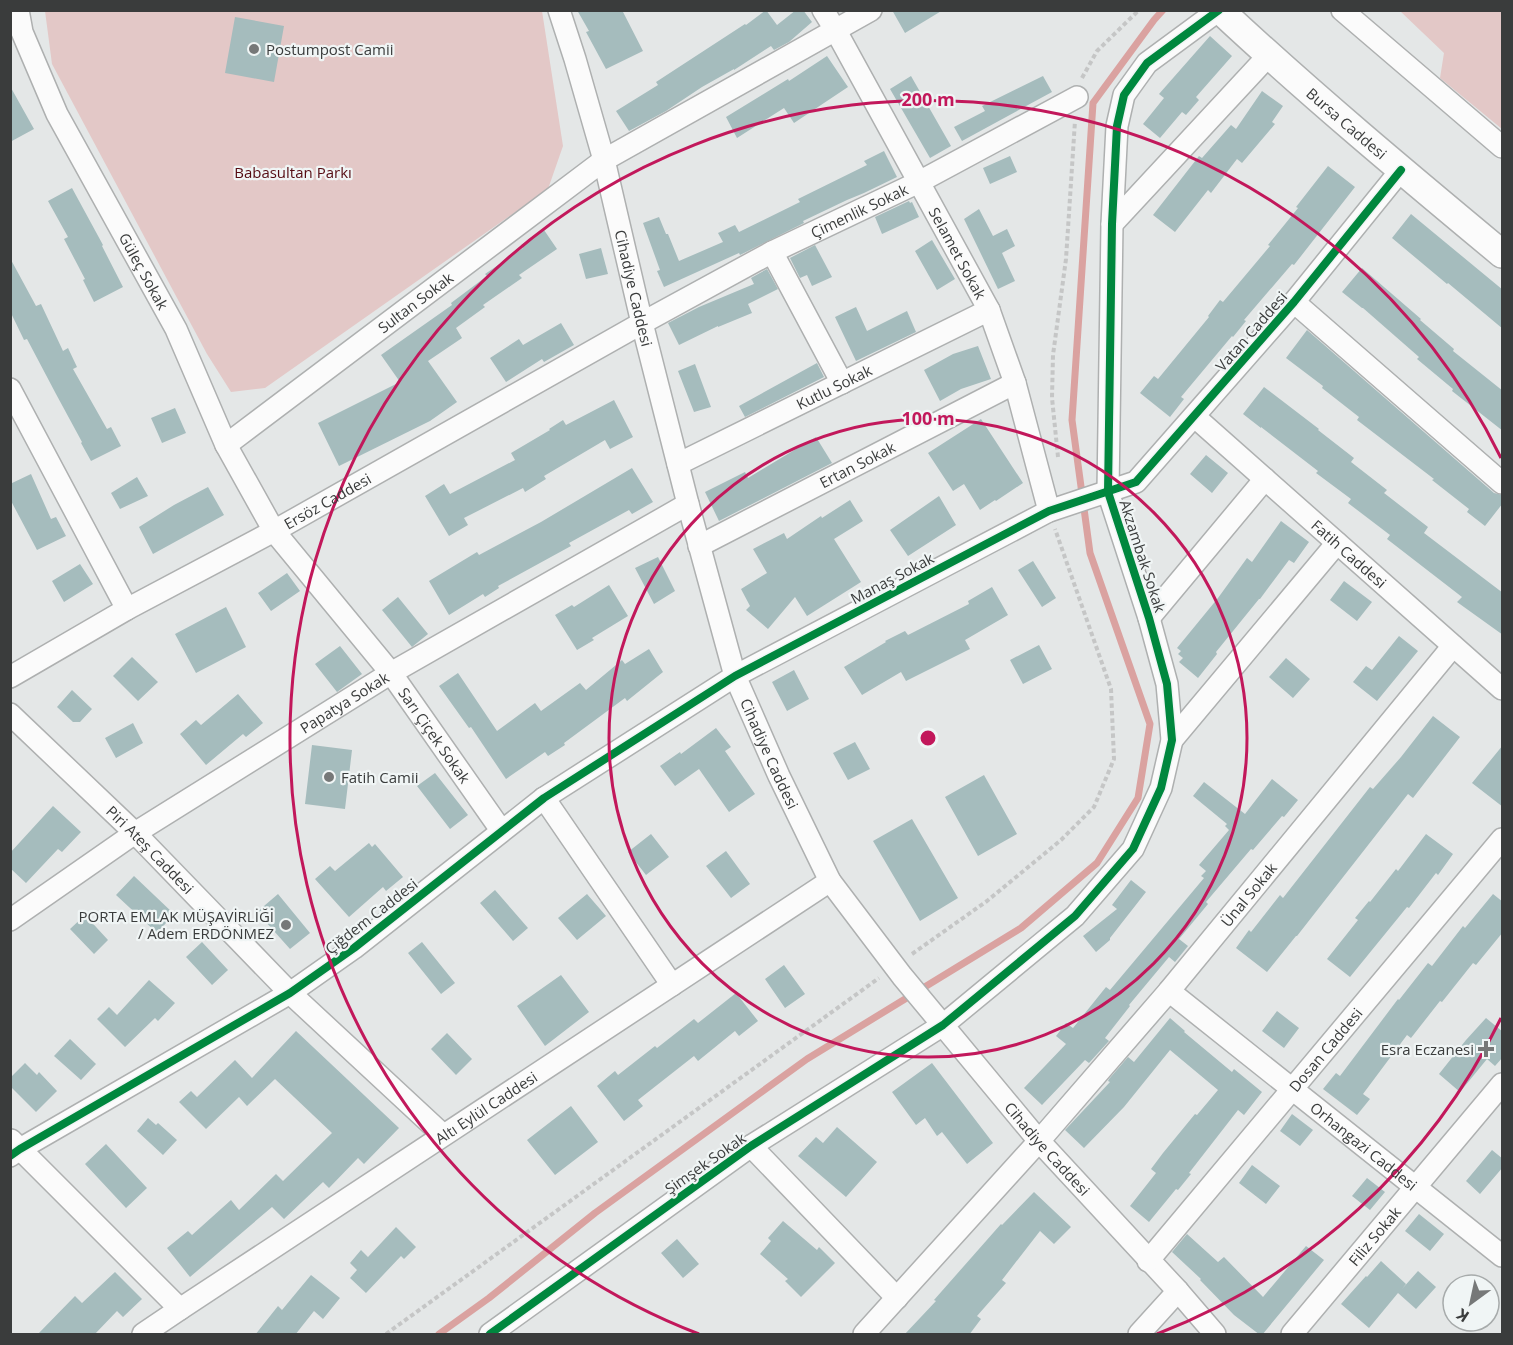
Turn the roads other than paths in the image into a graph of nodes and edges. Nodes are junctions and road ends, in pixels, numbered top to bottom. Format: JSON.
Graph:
{"nodes":[{"id":1,"x":18,"y":10,"type":"edge"},
{"id":2,"x":559,"y":10,"type":"edge"},
{"id":3,"x":823,"y":10,"type":"edge"},
{"id":4,"x":871,"y":10,"type":"edge"},
{"id":5,"x":1220,"y":10,"type":"edge"},
{"id":6,"x":1342,"y":10,"type":"edge"},
{"id":7,"x":836,"y":31,"type":"junction"},
{"id":8,"x":16,"y":32,"type":"edge"},
{"id":9,"x":1269,"y":56,"type":"junction"},
{"id":10,"x":1077,"y":97,"type":"road end"},
{"id":11,"x":1503,"y":147,"type":"edge"},
{"id":12,"x":604,"y":160,"type":"junction"},
{"id":13,"x":1401,"y":170,"type":"junction"},
{"id":14,"x":919,"y":182,"type":"junction"},
{"id":15,"x":1112,"y":224,"type":"junction"},
{"id":16,"x":772,"y":252,"type":"junction"},
{"id":17,"x":1503,"y":254,"type":"edge"},
{"id":18,"x":1294,"y":302,"type":"junction"},
{"id":19,"x":989,"y":310,"type":"junction"},
{"id":20,"x":642,"y":323,"type":"junction"},
{"id":21,"x":842,"y":382,"type":"junction"},
{"id":22,"x":1015,"y":383,"type":"junction"},
{"id":23,"x":10,"y":389,"type":"edge"},
{"id":24,"x":1195,"y":417,"type":"junction"},
{"id":25,"x":226,"y":445,"type":"junction"},
{"id":26,"x":678,"y":464,"type":"junction"},
{"id":27,"x":1265,"y":479,"type":"junction"},
{"id":28,"x":1503,"y":483,"type":"edge"},
{"id":29,"x":1108,"y":492,"type":"junction"},
{"id":30,"x":688,"y":504,"type":"junction"},
{"id":31,"x":1056,"y":509,"type":"junction"},
{"id":32,"x":274,"y":531,"type":"junction"},
{"id":33,"x":1337,"y":543,"type":"junction"},
{"id":34,"x":699,"y":546,"type":"junction"},
{"id":35,"x":127,"y":609,"type":"junction"},
{"id":36,"x":1149,"y":618,"type":"junction"},
{"id":37,"x":1453,"y":646,"type":"junction"},
{"id":38,"x":391,"y":673,"type":"junction"},
{"id":39,"x":735,"y":676,"type":"junction"},
{"id":40,"x":10,"y":677,"type":"edge"},
{"id":41,"x":1503,"y":689,"type":"edge"},
{"id":42,"x":10,"y":714,"type":"edge"},
{"id":43,"x":1172,"y":740,"type":"junction"},
{"id":44,"x":544,"y":798,"type":"junction"},
{"id":45,"x":501,"y":830,"type":"junction"},
{"id":46,"x":135,"y":833,"type":"junction"},
{"id":47,"x":1503,"y":839,"type":"edge"},
{"id":48,"x":830,"y":880,"type":"junction"},
{"id":49,"x":10,"y":920,"type":"edge"},
{"id":50,"x":672,"y":984,"type":"junction"},
{"id":51,"x":1169,"y":991,"type":"junction"},
{"id":52,"x":290,"y":993,"type":"junction"},
{"id":53,"x":939,"y":1019,"type":"junction"},
{"id":54,"x":1503,"y":1084,"type":"edge"},
{"id":55,"x":1293,"y":1089,"type":"junction"},
{"id":56,"x":443,"y":1135,"type":"junction"},
{"id":57,"x":1039,"y":1141,"type":"junction"},
{"id":58,"x":751,"y":1146,"type":"junction"},
{"id":59,"x":14,"y":1148,"type":"edge"},
{"id":60,"x":1416,"y":1188,"type":"junction"},
{"id":61,"x":1503,"y":1256,"type":"edge"},
{"id":62,"x":1148,"y":1261,"type":"junction"},
{"id":63,"x":1178,"y":1291,"type":"junction"},
{"id":64,"x":897,"y":1298,"type":"junction"},
{"id":65,"x":180,"y":1309,"type":"junction"},
{"id":66,"x":143,"y":1335,"type":"edge"},
{"id":67,"x":490,"y":1335,"type":"edge"},
{"id":68,"x":864,"y":1335,"type":"edge"},
{"id":69,"x":1139,"y":1335,"type":"edge"},
{"id":70,"x":1215,"y":1335,"type":"edge"},
{"id":71,"x":1292,"y":1335,"type":"edge"}],
"edges":[{"from":1,"to":8,"type":"street","name":"Güleç Sokak"},
{"from":2,"to":12,"type":"street","name":"Cihadiye Caddesi"},
{"from":3,"to":7,"type":"street","name":"Selamet Sokak"},
{"from":4,"to":7,"type":"street","name":"Sultan Sokak"},
{"from":5,"to":9,"type":"main road","name":"Bursa Caddesi"},
{"from":5,"to":15,"type":"street","name":"Akzambak Sokak"},
{"from":6,"to":11,"type":"street"},
{"from":7,"to":12,"type":"street","name":"Sultan Sokak"},
{"from":7,"to":14,"type":"street","name":"Selamet Sokak"},
{"from":8,"to":25,"type":"street","name":"Güleç Sokak"},
{"from":9,"to":13,"type":"main road","name":"Bursa Caddesi"},
{"from":9,"to":15,"type":"street"},
{"from":10,"to":14,"type":"street","name":"Çimenlik Sokak"},
{"from":12,"to":20,"type":"street","name":"Cihadiye Caddesi"},
{"from":12,"to":25,"type":"street","name":"Sultan Sokak"},
{"from":13,"to":17,"type":"main road","name":"Bursa Caddesi"},
{"from":13,"to":18,"type":"street","name":"Vatan Caddesi"},
{"from":14,"to":16,"type":"street","name":"Çimenlik Sokak"},
{"from":14,"to":19,"type":"street","name":"Selamet Sokak"},
{"from":15,"to":29,"type":"street","name":"Akzambak Sokak"},
{"from":16,"to":20,"type":"street","name":"Çimenlik Sokak"},
{"from":16,"to":21,"type":"street"},
{"from":18,"to":24,"type":"street","name":"Vatan Caddesi"},
{"from":18,"to":28,"type":"street"},
{"from":19,"to":21,"type":"street","name":"Kutlu Sokak"},
{"from":19,"to":22,"type":"street","name":"Selamet Sokak"},
{"from":20,"to":26,"type":"street","name":"Cihadiye Caddesi"},
{"from":20,"to":32,"type":"street","name":"Ersöz Caddesi"},
{"from":21,"to":26,"type":"street","name":"Kutlu Sokak"},
{"from":22,"to":31,"type":"street","name":"Selamet Sokak"},
{"from":22,"to":34,"type":"street","name":"Ertan Sokak"},
{"from":23,"to":35,"type":"street"},
{"from":24,"to":27,"type":"street","name":"Fatih Caddesi"},
{"from":24,"to":29,"type":"street","name":"Vatan Caddesi"},
{"from":25,"to":32,"type":"street","name":"Güleç Sokak"},
{"from":26,"to":30,"type":"street","name":"Cihadiye Caddesi"},
{"from":27,"to":33,"type":"street","name":"Fatih Caddesi"},
{"from":27,"to":36,"type":"street"},
{"from":29,"to":31,"type":"street","name":"Manaş Sokak"},
{"from":29,"to":36,"type":"street","name":"Akzambak Sokak"},
{"from":30,"to":34,"type":"street","name":"Cihadiye Caddesi"},
{"from":30,"to":38,"type":"street","name":"Papatya Sokak"},
{"from":31,"to":39,"type":"street","name":"Manaş Sokak"},
{"from":32,"to":35,"type":"street","name":"Ersöz Caddesi"},
{"from":32,"to":38,"type":"street","name":"Sarı Çiçek Sokak"},
{"from":33,"to":37,"type":"street","name":"Fatih Caddesi"},
{"from":33,"to":43,"type":"street"},
{"from":34,"to":39,"type":"street","name":"Cihadiye Caddesi"},
{"from":35,"to":40,"type":"street","name":"Ersöz Caddesi"},
{"from":36,"to":43,"type":"street","name":"Akzambak Sokak"},
{"from":37,"to":41,"type":"street","name":"Fatih Caddesi"},
{"from":37,"to":51,"type":"street","name":"Ünal Sokak"},
{"from":38,"to":45,"type":"street","name":"Sarı Çiçek Sokak"},
{"from":38,"to":46,"type":"street","name":"Papatya Sokak"},
{"from":39,"to":44,"type":"street","name":"Çiğdem Caddesi"},
{"from":39,"to":48,"type":"street","name":"Cihadiye Caddesi"},
{"from":42,"to":46,"type":"street","name":"Piri Ateş Caddesi"},
{"from":43,"to":53,"type":"street","name":"Akzambak Sokak"},
{"from":44,"to":45,"type":"street","name":"Çiğdem Caddesi"},
{"from":44,"to":50,"type":"street"},
{"from":45,"to":52,"type":"street","name":"Çiğdem Caddesi"},
{"from":46,"to":49,"type":"street","name":"Papatya Sokak"},
{"from":46,"to":52,"type":"street","name":"Piri Ateş Caddesi"},
{"from":47,"to":55,"type":"street","name":"Dosan Caddesi"},
{"from":48,"to":50,"type":"street","name":"Altı Eylül Caddesi"},
{"from":48,"to":53,"type":"street","name":"Cihadiye Caddesi"},
{"from":50,"to":56,"type":"street","name":"Altı Eylül Caddesi"},
{"from":51,"to":55,"type":"street","name":"Orhangazi Caddesi"},
{"from":51,"to":57,"type":"street","name":"Ünal Sokak"},
{"from":52,"to":56,"type":"street","name":"Piri Ateş Caddesi"},
{"from":52,"to":59,"type":"street","name":"Çiğdem Caddesi"},
{"from":53,"to":57,"type":"street","name":"Cihadiye Caddesi"},
{"from":53,"to":58,"type":"street","name":"Şimşek Sokak"},
{"from":54,"to":60,"type":"street","name":"Filiz Sokak"},
{"from":55,"to":60,"type":"street","name":"Orhangazi Caddesi"},
{"from":55,"to":62,"type":"street","name":"Dosan Caddesi"},
{"from":56,"to":65,"type":"street","name":"Altı Eylül Caddesi"},
{"from":57,"to":62,"type":"street","name":"Cihadiye Caddesi"},
{"from":57,"to":64,"type":"street","name":"Ünal Sokak"},
{"from":58,"to":64,"type":"street"},
{"from":58,"to":67,"type":"street","name":"Şimşek Sokak"},
{"from":59,"to":65,"type":"street"},
{"from":60,"to":61,"type":"street","name":"Orhangazi Caddesi"},
{"from":60,"to":71,"type":"street","name":"Filiz Sokak"},
{"from":62,"to":63,"type":"street","name":"Cihadiye Caddesi"},
{"from":63,"to":69,"type":"street"},
{"from":63,"to":70,"type":"street","name":"Cihadiye Caddesi"},
{"from":64,"to":68,"type":"street","name":"Ünal Sokak"},
{"from":65,"to":66,"type":"street","name":"Altı Eylül Caddesi"}]}
